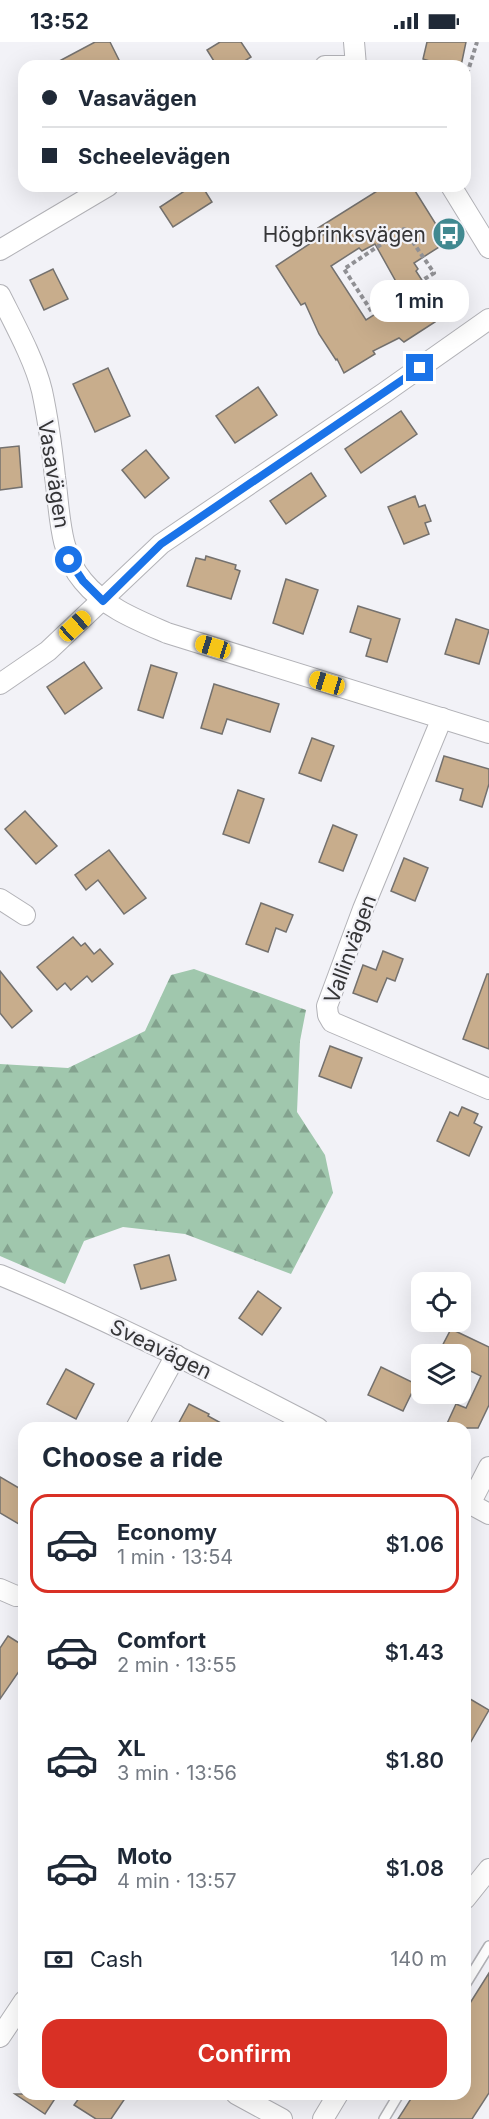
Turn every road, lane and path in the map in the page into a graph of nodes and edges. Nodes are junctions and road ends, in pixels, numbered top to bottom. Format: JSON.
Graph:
{"nodes":[{"id":1,"x":354,"y":42,"type":"edge"},
{"id":2,"x":477,"y":42,"type":"edge"},
{"id":3,"x":356,"y":60,"type":"edge"},
{"id":4,"x":471,"y":61,"type":"edge"},
{"id":5,"x":98,"y":192,"type":"edge"},
{"id":6,"x":455,"y":192,"type":"edge"},
{"id":7,"x":489,"y":248,"type":"edge"},
{"id":8,"x":0,"y":250,"type":"edge"},
{"id":9,"x":434,"y":273,"type":"joint"},
{"id":10,"x":0,"y":295,"type":"edge"},
{"id":11,"x":489,"y":319,"type":"edge"},
{"id":12,"x":103,"y":601,"type":"junction"},
{"id":13,"x":0,"y":684,"type":"edge"},
{"id":14,"x":442,"y":718,"type":"junction"},
{"id":15,"x":489,"y":733,"type":"edge"},
{"id":16,"x":0,"y":899,"type":"edge"},
{"id":17,"x":25,"y":915,"type":"dead end"},
{"id":18,"x":489,"y":1089,"type":"edge"},
{"id":19,"x":0,"y":1275,"type":"edge"},
{"id":20,"x":176,"y":1354,"type":"junction"},
{"id":21,"x":139,"y":1422,"type":"edge"},
{"id":22,"x":306,"y":1422,"type":"edge"},
{"id":23,"x":489,"y":1467,"type":"edge"},
{"id":24,"x":471,"y":1496,"type":"edge"},
{"id":25,"x":471,"y":1505,"type":"edge"},
{"id":26,"x":489,"y":1514,"type":"edge"},
{"id":27,"x":0,"y":1589,"type":"edge"},
{"id":28,"x":18,"y":1596,"type":"edge"},
{"id":29,"x":489,"y":1869,"type":"edge"},
{"id":30,"x":471,"y":1892,"type":"edge"},
{"id":31,"x":489,"y":1946,"type":"edge"},
{"id":32,"x":471,"y":1975,"type":"edge"},
{"id":33,"x":18,"y":2010,"type":"edge"},
{"id":34,"x":0,"y":2037,"type":"edge"},
{"id":35,"x":247,"y":2100,"type":"edge"},
{"id":36,"x":334,"y":2100,"type":"edge"},
{"id":37,"x":395,"y":2100,"type":"edge"},
{"id":38,"x":282,"y":2119,"type":"edge"},
{"id":39,"x":323,"y":2119,"type":"edge"},
{"id":40,"x":384,"y":2119,"type":"edge"}],
"edges":[{"from":1,"to":3,"type":"street"},
{"from":2,"to":4,"type":"path"},
{"from":5,"to":8,"type":"street"},
{"from":6,"to":7,"type":"street"},
{"from":9,"to":9,"type":"path"},
{"from":10,"to":12,"type":"street","name":"Vasavägen"},
{"from":11,"to":12,"type":"street"},
{"from":12,"to":13,"type":"street"},
{"from":12,"to":14,"type":"street","name":"Vasavägen"},
{"from":14,"to":15,"type":"street","name":"Vasavägen"},
{"from":14,"to":18,"type":"street","name":"Vallinvägen"},
{"from":16,"to":17,"type":"street"},
{"from":19,"to":20,"type":"street","name":"Sveavägen"},
{"from":20,"to":21,"type":"street"},
{"from":20,"to":22,"type":"street","name":"Sveavägen"},
{"from":23,"to":24,"type":"street"},
{"from":25,"to":26,"type":"street"},
{"from":27,"to":28,"type":"street"},
{"from":29,"to":30,"type":"street"},
{"from":31,"to":32,"type":"lane"},
{"from":33,"to":34,"type":"street"},
{"from":35,"to":38,"type":"street"},
{"from":36,"to":39,"type":"street"},
{"from":37,"to":40,"type":"lane"}]}
